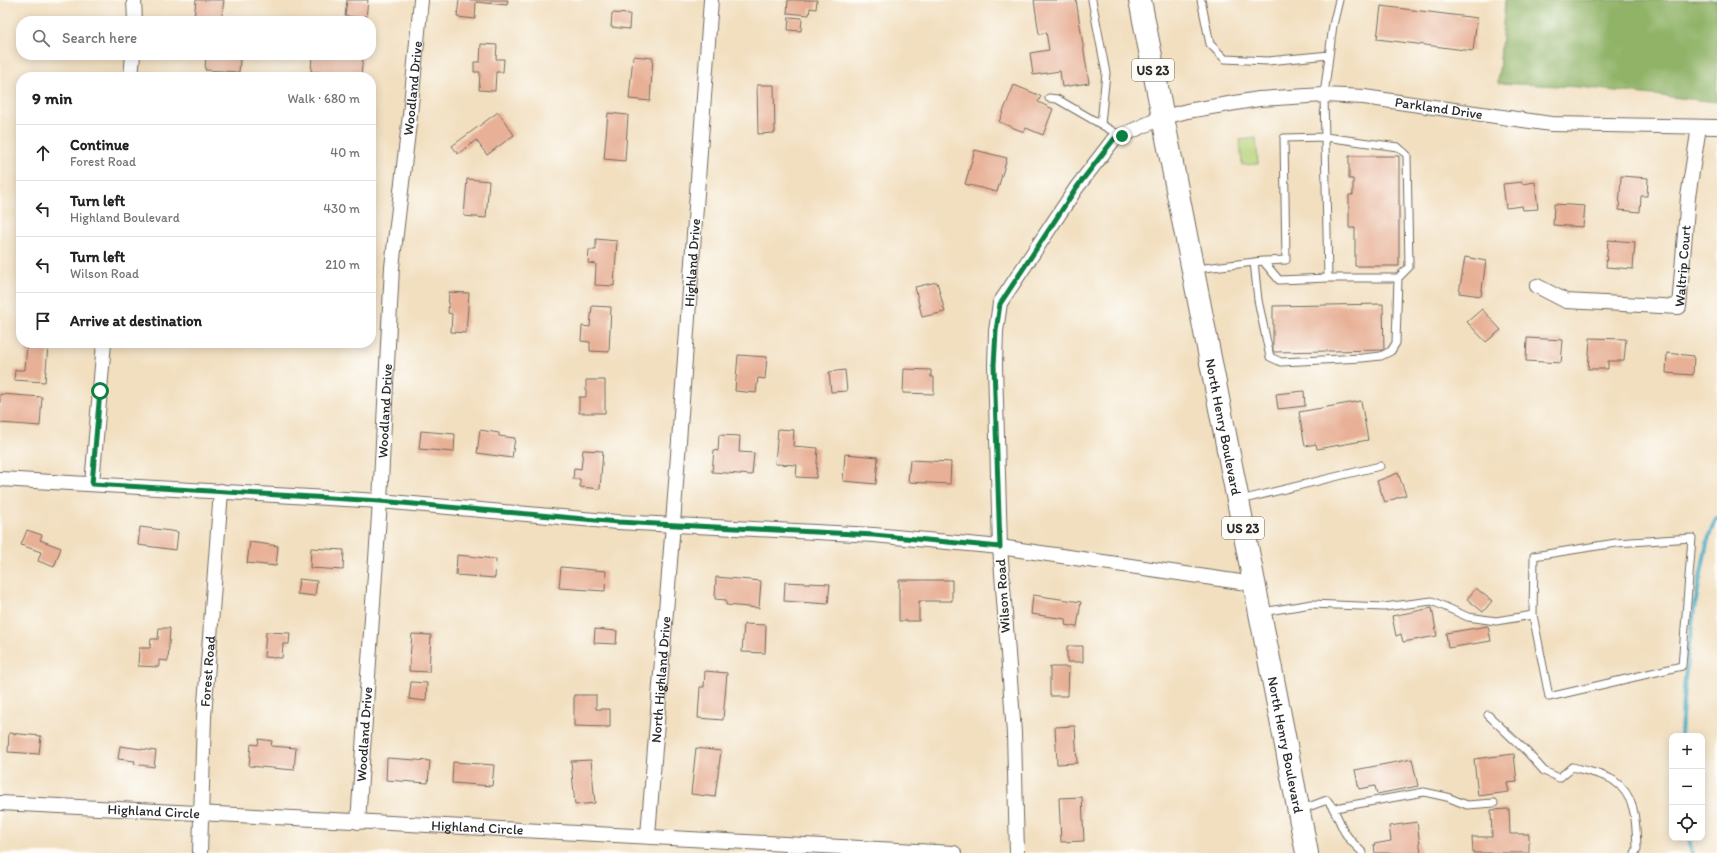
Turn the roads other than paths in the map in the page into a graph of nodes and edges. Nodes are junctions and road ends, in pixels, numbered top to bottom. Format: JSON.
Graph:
{"nodes":[{"id":1,"x":134,"y":0,"type":"edge"},
{"id":2,"x":421,"y":0,"type":"edge"},
{"id":3,"x":711,"y":0,"type":"edge"},
{"id":4,"x":1092,"y":0,"type":"edge"},
{"id":5,"x":1140,"y":0,"type":"edge"},
{"id":6,"x":1201,"y":0,"type":"edge"},
{"id":7,"x":1339,"y":0,"type":"edge"},
{"id":8,"x":135,"y":16,"type":"edge"},
{"id":9,"x":1329,"y":56,"type":"junction"},
{"id":10,"x":133,"y":60,"type":"edge"},
{"id":11,"x":131,"y":72,"type":"edge"},
{"id":12,"x":1324,"y":95,"type":"junction"},
{"id":13,"x":1049,"y":98,"type":"dead end"},
{"id":14,"x":1162,"y":118,"type":"junction"},
{"id":15,"x":1101,"y":124,"type":"junction"},
{"id":16,"x":1699,"y":127,"type":"junction"},
{"id":17,"x":1717,"y":127,"type":"edge"},
{"id":18,"x":1122,"y":136,"type":"junction"},
{"id":19,"x":1325,"y":137,"type":"junction"},
{"id":20,"x":1263,"y":261,"type":"junction"},
{"id":21,"x":1254,"y":262,"type":"junction"},
{"id":22,"x":1192,"y":269,"type":"junction"},
{"id":23,"x":1328,"y":278,"type":"junction"},
{"id":24,"x":1398,"y":278,"type":"junction"},
{"id":25,"x":1537,"y":286,"type":"dead end"},
{"id":26,"x":104,"y":348,"type":"edge"},
{"id":27,"x":1380,"y":466,"type":"dead end"},
{"id":28,"x":0,"y":479,"type":"edge"},
{"id":29,"x":92,"y":484,"type":"junction"},
{"id":30,"x":221,"y":491,"type":"junction"},
{"id":31,"x":1238,"y":500,"type":"junction"},
{"id":32,"x":380,"y":501,"type":"junction"},
{"id":33,"x":673,"y":524,"type":"junction"},
{"id":34,"x":1000,"y":547,"type":"junction"},
{"id":35,"x":1254,"y":584,"type":"junction"},
{"id":36,"x":1260,"y":612,"type":"junction"},
{"id":37,"x":1533,"y":615,"type":"junction"},
{"id":38,"x":1488,"y":715,"type":"dead end"},
{"id":39,"x":0,"y":803,"type":"edge"},
{"id":40,"x":1494,"y":803,"type":"dead end"},
{"id":41,"x":1335,"y":808,"type":"junction"},
{"id":42,"x":1298,"y":810,"type":"junction"},
{"id":43,"x":201,"y":814,"type":"junction"},
{"id":44,"x":358,"y":822,"type":"junction"},
{"id":45,"x":648,"y":834,"type":"junction"},
{"id":46,"x":200,"y":853,"type":"edge"},
{"id":47,"x":954,"y":853,"type":"edge"},
{"id":48,"x":1017,"y":853,"type":"edge"},
{"id":49,"x":1306,"y":853,"type":"edge"},
{"id":50,"x":1363,"y":853,"type":"edge"},
{"id":51,"x":1636,"y":853,"type":"edge"}],
"edges":[{"from":1,"to":8,"type":"street"},
{"from":2,"to":32,"type":"street","name":"Woodland Drive"},
{"from":3,"to":33,"type":"street","name":"Highland Drive"},
{"from":4,"to":15,"type":"lane"},
{"from":5,"to":14,"type":"main road","name":"North Henry Boulevard","number":"US 23"},
{"from":6,"to":9,"type":"lane"},
{"from":7,"to":9,"type":"lane"},
{"from":9,"to":12,"type":"lane"},
{"from":10,"to":11,"type":"street"},
{"from":12,"to":14,"type":"street","name":"Parkland Drive"},
{"from":12,"to":16,"type":"street","name":"Parkland Drive"},
{"from":12,"to":19,"type":"lane"},
{"from":13,"to":15,"type":"lane"},
{"from":14,"to":18,"type":"street","name":"Wilson Road"},
{"from":14,"to":22,"type":"main road","name":"North Henry Boulevard","number":"US 23"},
{"from":15,"to":18,"type":"lane"},
{"from":16,"to":17,"type":"street","name":"Parkland Drive"},
{"from":16,"to":25,"type":"street","name":"Waltrip Court"},
{"from":18,"to":34,"type":"street","name":"Wilson Road"},
{"from":19,"to":20,"type":"lane"},
{"from":19,"to":23,"type":"lane"},
{"from":19,"to":24,"type":"lane"},
{"from":20,"to":21,"type":"lane"},
{"from":20,"to":23,"type":"lane"},
{"from":21,"to":22,"type":"lane"},
{"from":21,"to":24,"type":"lane"},
{"from":22,"to":31,"type":"main road","name":"North Henry Boulevard","number":"US 23"},
{"from":23,"to":24,"type":"lane"},
{"from":26,"to":29,"type":"street"},
{"from":27,"to":31,"type":"lane"},
{"from":28,"to":29,"type":"street"},
{"from":29,"to":30,"type":"street"},
{"from":30,"to":32,"type":"street"},
{"from":30,"to":43,"type":"street","name":"Forest Road"},
{"from":31,"to":35,"type":"main road","name":"North Henry Boulevard","number":"US 23"},
{"from":32,"to":33,"type":"street"},
{"from":32,"to":44,"type":"street","name":"Woodland Drive"},
{"from":33,"to":34,"type":"street"},
{"from":33,"to":45,"type":"street","name":"North Highland Drive"},
{"from":34,"to":35,"type":"street"},
{"from":34,"to":48,"type":"street","name":"Wilson Road"},
{"from":35,"to":36,"type":"main road","name":"North Henry Boulevard","number":"US 23"},
{"from":36,"to":37,"type":"lane"},
{"from":36,"to":42,"type":"main road","name":"North Henry Boulevard","number":"US 23"},
{"from":37,"to":37,"type":"lane"},
{"from":38,"to":51,"type":"lane"},
{"from":39,"to":43,"type":"street","name":"Highland Circle"},
{"from":40,"to":41,"type":"lane"},
{"from":41,"to":42,"type":"lane"},
{"from":41,"to":50,"type":"lane"},
{"from":42,"to":49,"type":"main road","name":"North Henry Boulevard","number":"US 23"},
{"from":43,"to":44,"type":"street","name":"Highland Circle"},
{"from":43,"to":46,"type":"street","name":"Forest Road"},
{"from":44,"to":45,"type":"street","name":"Highland Circle"},
{"from":45,"to":47,"type":"street","name":"Highland Circle"}]}
